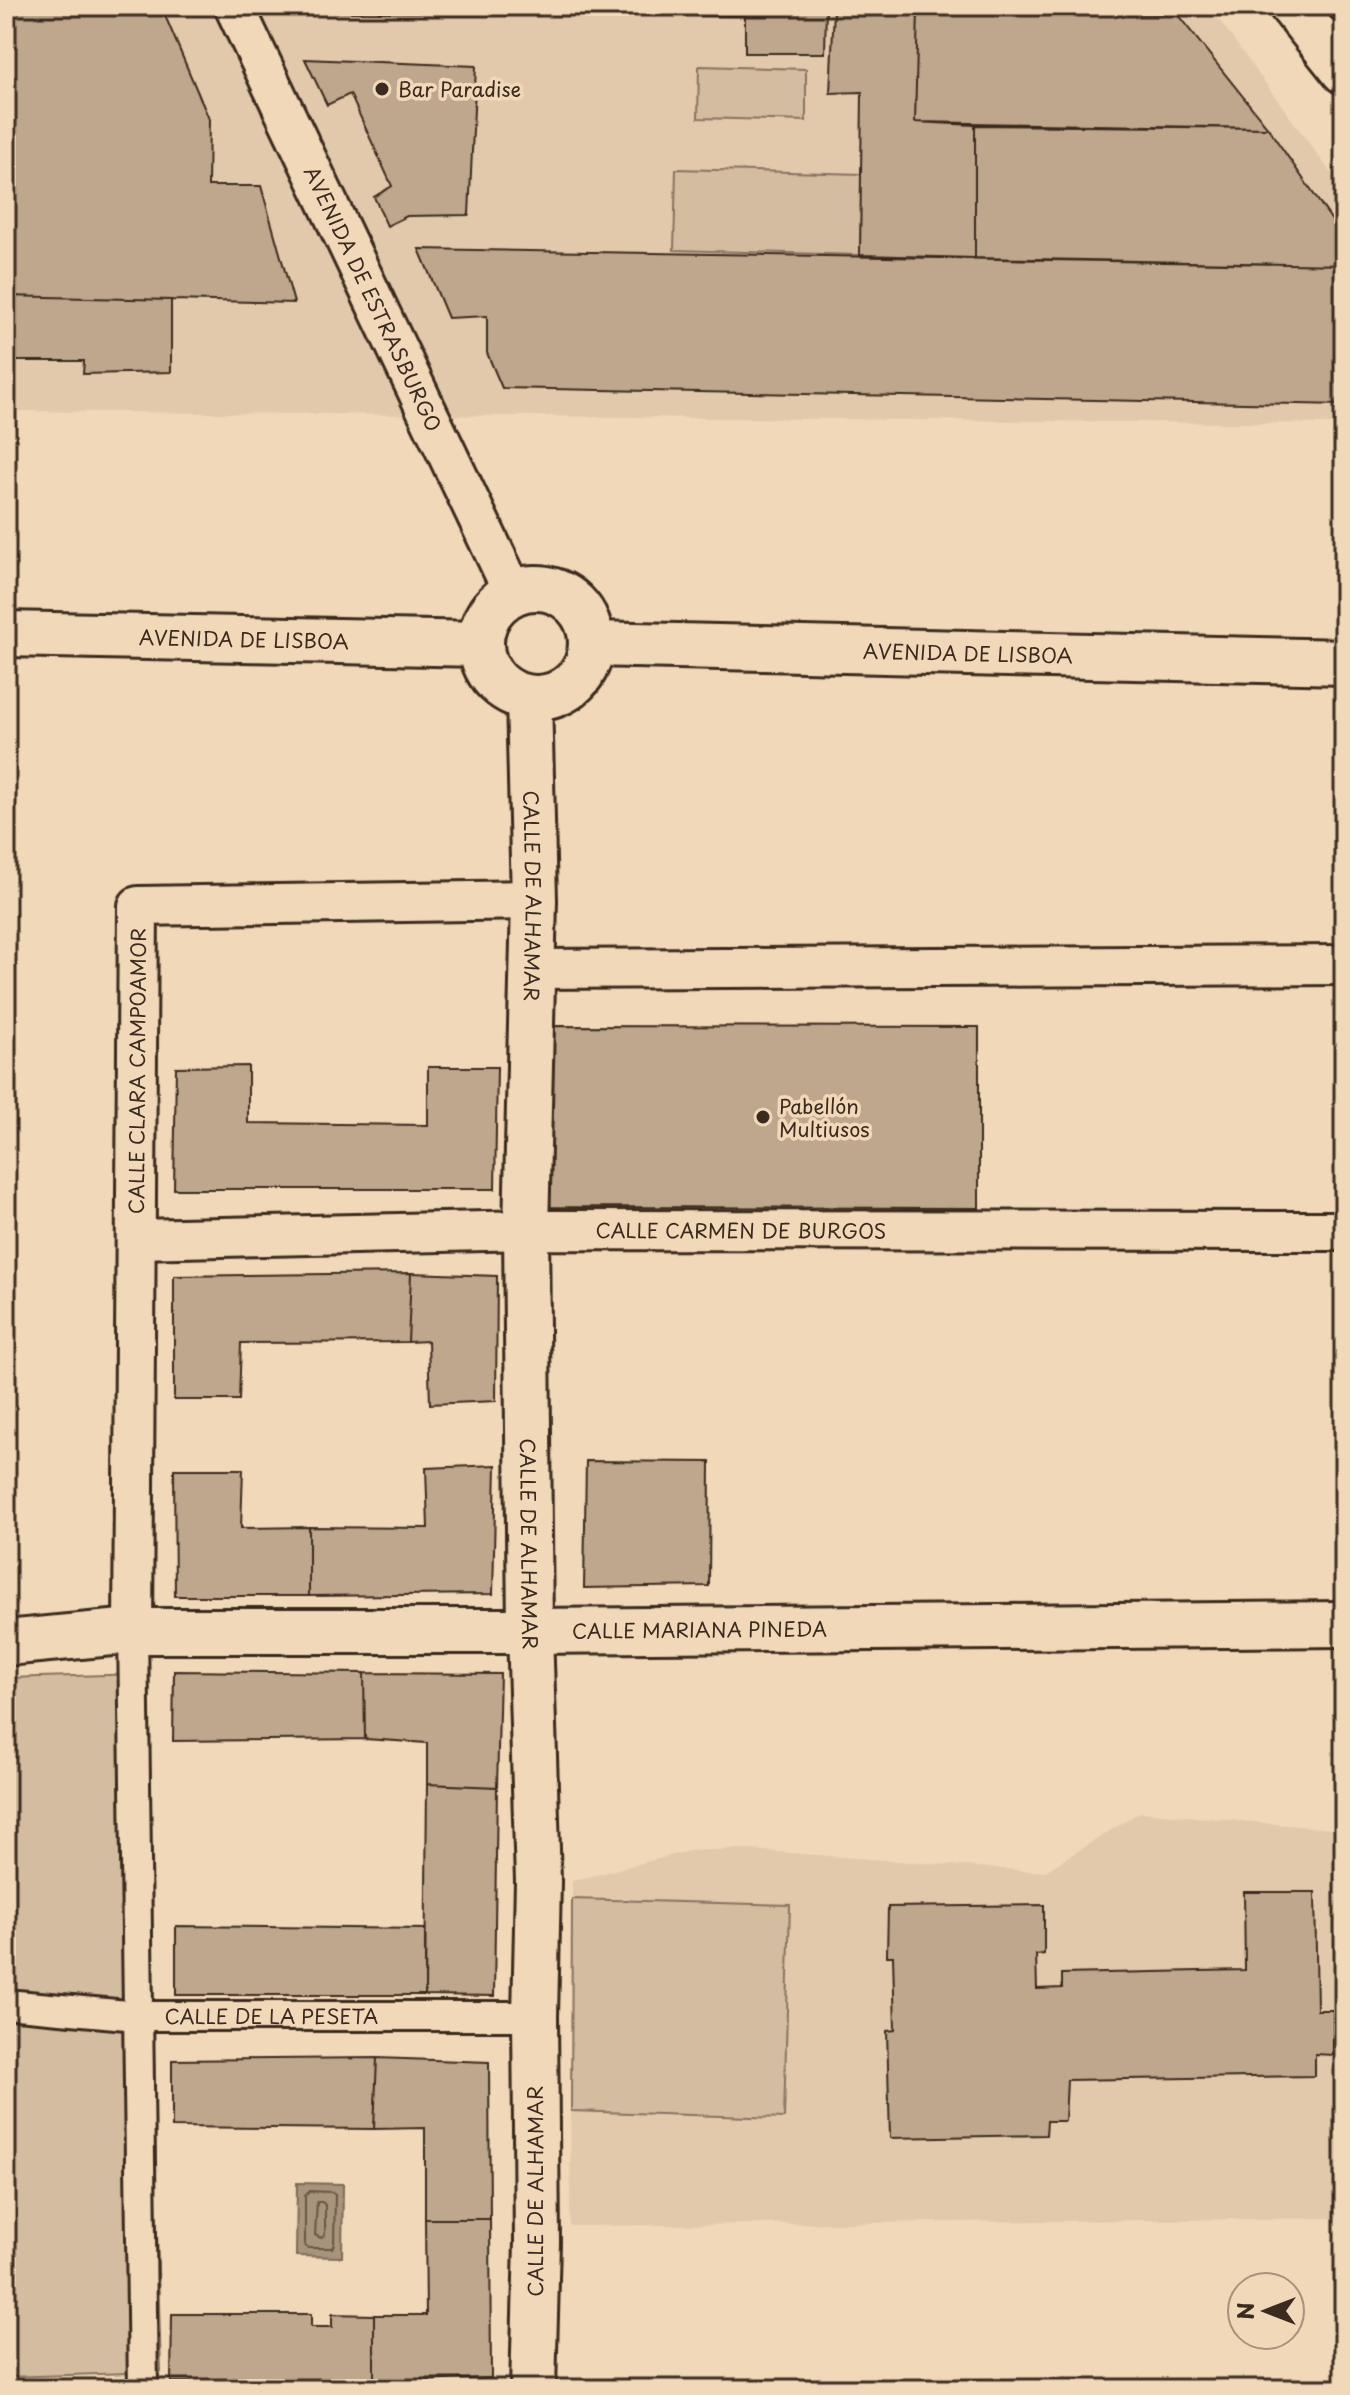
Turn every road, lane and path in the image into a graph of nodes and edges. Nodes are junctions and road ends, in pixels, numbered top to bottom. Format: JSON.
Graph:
{"nodes":[{"id":1,"x":234,"y":6,"type":"edge"},
{"id":2,"x":1292,"y":6,"type":"edge"},
{"id":3,"x":1344,"y":71,"type":"edge"},
{"id":4,"x":513,"y":592,"type":"junction"},
{"id":5,"x":6,"y":634,"type":"edge"},
{"id":6,"x":480,"y":644,"type":"junction"},
{"id":7,"x":592,"y":644,"type":"junction"},
{"id":8,"x":1344,"y":662,"type":"edge"},
{"id":9,"x":529,"y":698,"type":"junction"},
{"id":10,"x":534,"y":900,"type":"junction"},
{"id":11,"x":1344,"y":965,"type":"edge"},
{"id":12,"x":531,"y":969,"type":"junction"},
{"id":13,"x":526,"y":1230,"type":"junction"},
{"id":14,"x":1344,"y":1231,"type":"edge"},
{"id":15,"x":137,"y":1239,"type":"junction"},
{"id":16,"x":1344,"y":1624,"type":"edge"},
{"id":17,"x":133,"y":1631,"type":"junction"},
{"id":18,"x":530,"y":1631,"type":"junction"},
{"id":19,"x":6,"y":1643,"type":"edge"},
{"id":20,"x":6,"y":2004,"type":"edge"},
{"id":21,"x":138,"y":2016,"type":"junction"},
{"id":22,"x":535,"y":2016,"type":"junction"},
{"id":23,"x":6,"y":2063,"type":"edge"},
{"id":24,"x":9,"y":2389,"type":"edge"},
{"id":25,"x":143,"y":2389,"type":"edge"},
{"id":26,"x":533,"y":2389,"type":"edge"}],
"edges":[{"from":1,"to":4,"type":"street","name":"AVENIDA DE ESTRASBURGO"},
{"from":2,"to":3,"type":"street"},
{"from":4,"to":6,"type":"street"},
{"from":4,"to":7,"type":"street"},
{"from":5,"to":6,"type":"street","name":"AVENIDA DE LISBOA"},
{"from":6,"to":9,"type":"street"},
{"from":7,"to":8,"type":"street","name":"AVENIDA DE LISBOA"},
{"from":7,"to":9,"type":"street"},
{"from":9,"to":10,"type":"street","name":"CALLE DE ALHAMAR"},
{"from":10,"to":12,"type":"street","name":"CALLE DE ALHAMAR"},
{"from":10,"to":15,"type":"street","name":"CALLE CLARA CAMPOAMOR"},
{"from":11,"to":12,"type":"street"},
{"from":12,"to":13,"type":"street","name":"CALLE DE ALHAMAR"},
{"from":13,"to":14,"type":"street","name":"CALLE CARMEN DE BURGOS"},
{"from":13,"to":15,"type":"street","name":"CALLE CARMEN DE BURGOS"},
{"from":13,"to":18,"type":"street","name":"CALLE DE ALHAMAR"},
{"from":15,"to":17,"type":"street","name":"CALLE CLARA CAMPOAMOR"},
{"from":16,"to":18,"type":"street","name":"CALLE MARIANA PINEDA"},
{"from":17,"to":18,"type":"street","name":"CALLE MARIANA PINEDA"},
{"from":17,"to":19,"type":"street","name":"CALLE MARIANA PINEDA"},
{"from":17,"to":21,"type":"street"},
{"from":18,"to":22,"type":"street","name":"CALLE DE ALHAMAR"},
{"from":20,"to":21,"type":"street","name":"CALLE DE LA PESETA"},
{"from":21,"to":22,"type":"street","name":"CALLE DE LA PESETA"},
{"from":21,"to":25,"type":"street"},
{"from":22,"to":26,"type":"street","name":"CALLE DE ALHAMAR"},
{"from":23,"to":24,"type":"path"}]}
